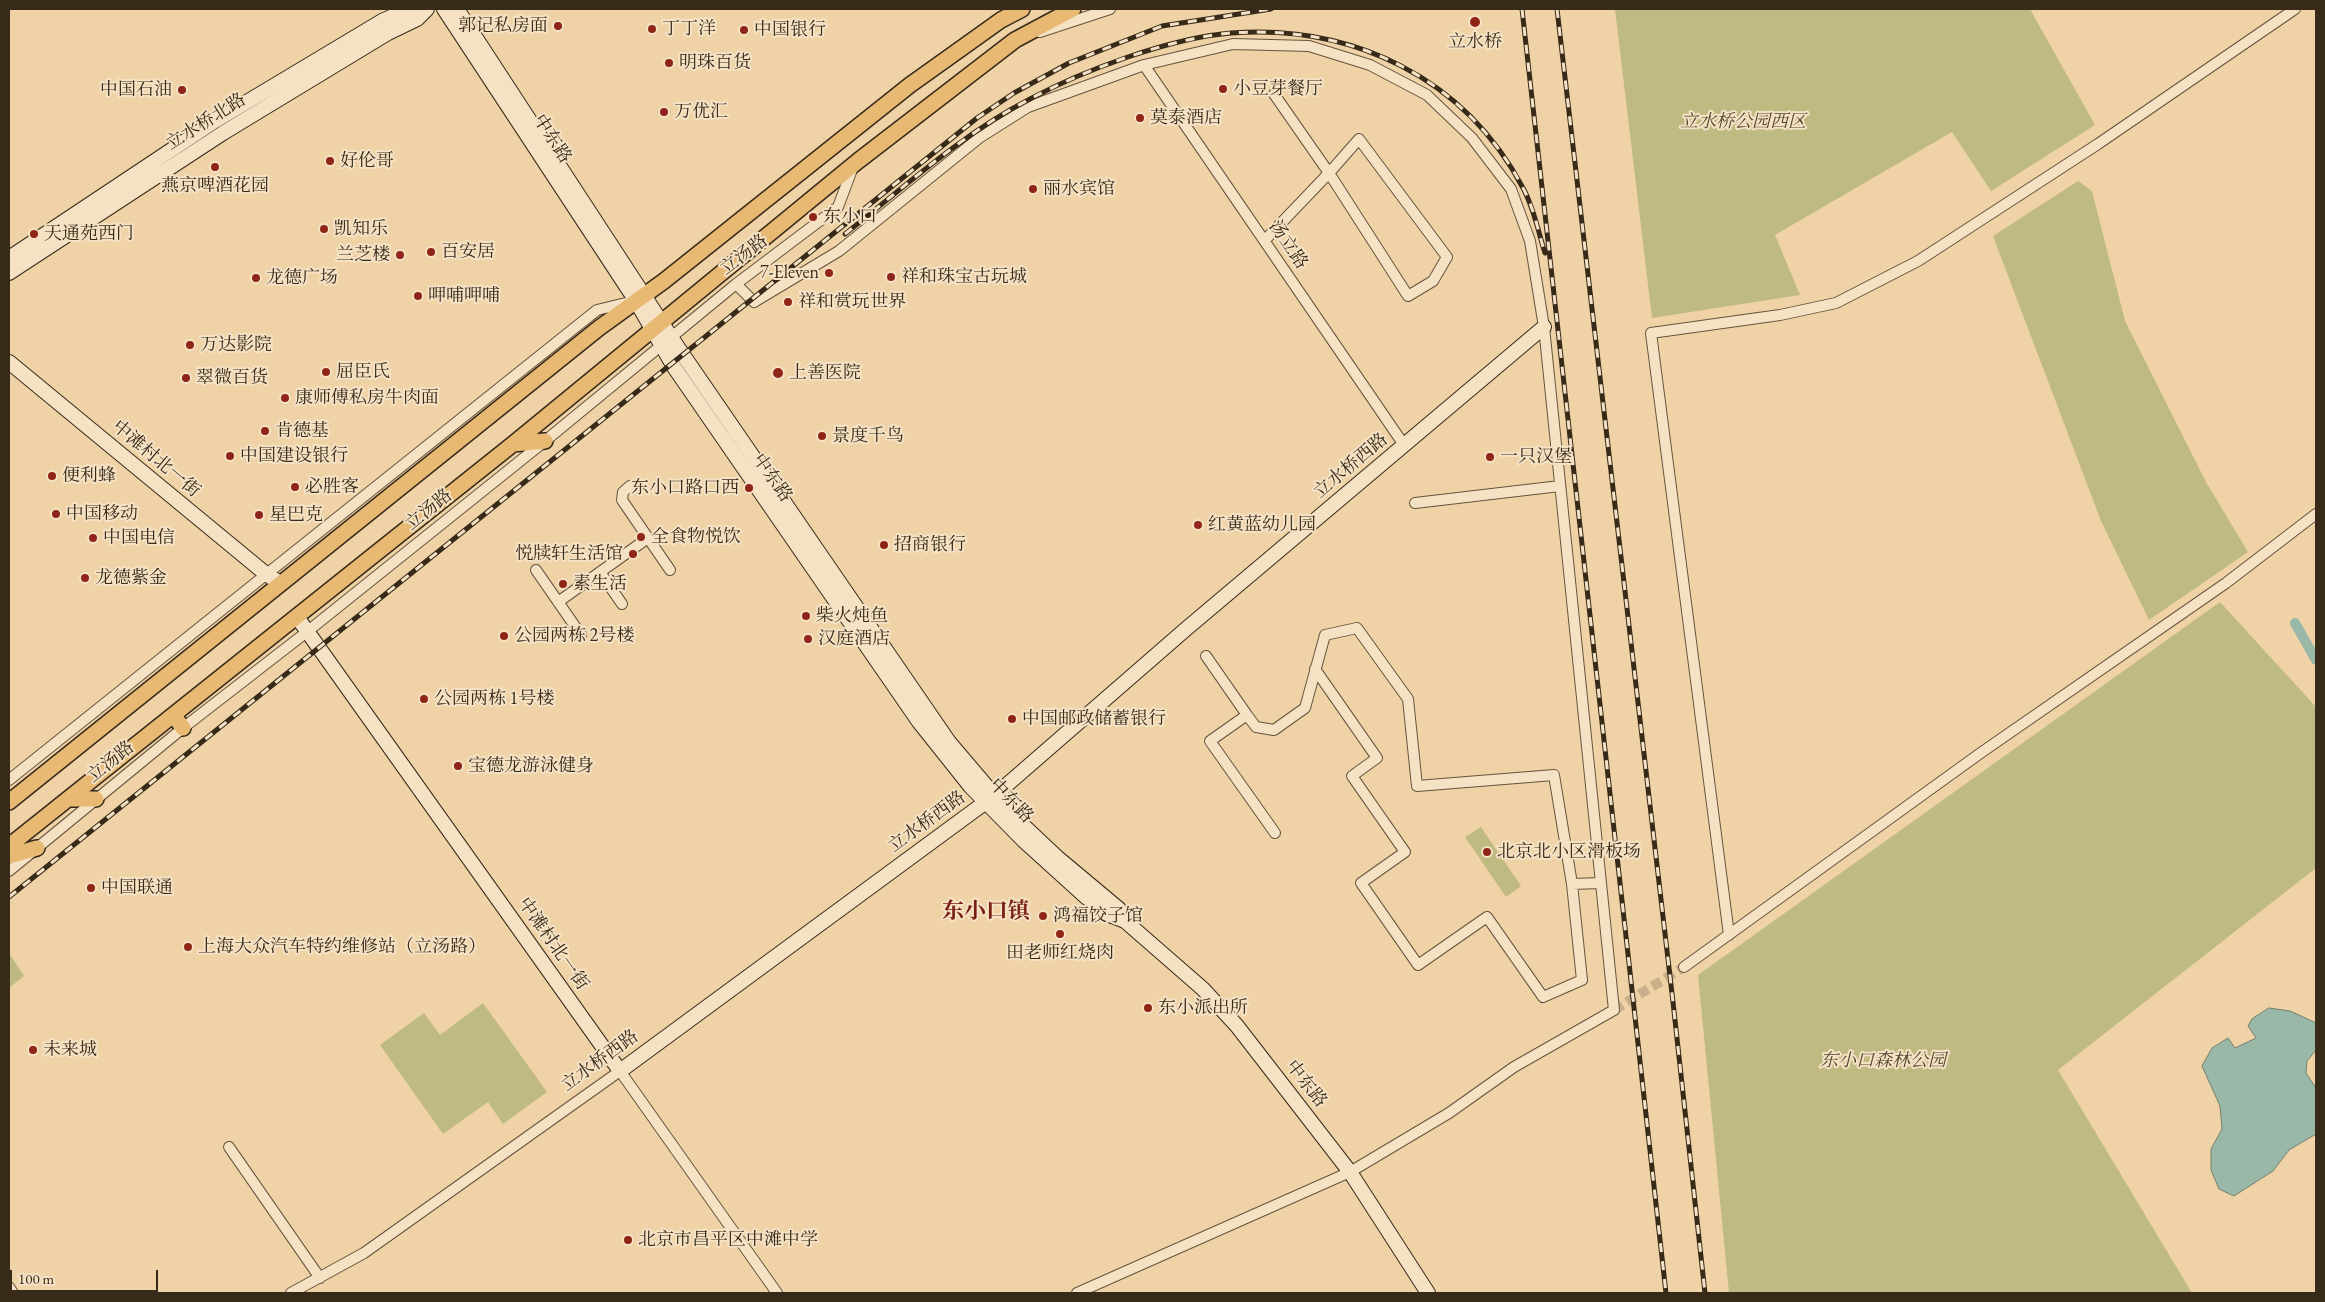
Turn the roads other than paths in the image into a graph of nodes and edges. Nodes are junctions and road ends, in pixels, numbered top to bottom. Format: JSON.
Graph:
{"nodes":[{"id":1,"x":409,"y":9,"type":"edge"},
{"id":2,"x":427,"y":9,"type":"edge"},
{"id":3,"x":444,"y":9,"type":"edge"},
{"id":4,"x":456,"y":9,"type":"edge"},
{"id":5,"x":1022,"y":9,"type":"edge"},
{"id":6,"x":1073,"y":9,"type":"edge"},
{"id":7,"x":1110,"y":9,"type":"edge"},
{"id":8,"x":2294,"y":9,"type":"edge"},
{"id":9,"x":1015,"y":40,"type":"junction"},
{"id":10,"x":1144,"y":65,"type":"junction"},
{"id":11,"x":1274,"y":94,"type":"dead end"},
{"id":12,"x":853,"y":166,"type":"junction"},
{"id":13,"x":1329,"y":173,"type":"junction"},
{"id":14,"x":1265,"y":240,"type":"junction"},
{"id":15,"x":9,"y":258,"type":"edge"},
{"id":16,"x":9,"y":273,"type":"edge"},
{"id":17,"x":736,"y":284,"type":"junction"},
{"id":18,"x":640,"y":298,"type":"junction"},
{"id":19,"x":656,"y":326,"type":"junction"},
{"id":20,"x":1544,"y":327,"type":"junction"},
{"id":21,"x":666,"y":342,"type":"junction"},
{"id":22,"x":9,"y":362,"type":"edge"},
{"id":23,"x":9,"y":371,"type":"edge"},
{"id":24,"x":545,"y":441,"type":"junction"},
{"id":25,"x":513,"y":444,"type":"junction"},
{"id":26,"x":1404,"y":445,"type":"junction"},
{"id":27,"x":630,"y":486,"type":"dead end"},
{"id":28,"x":1560,"y":486,"type":"junction"},
{"id":29,"x":1414,"y":503,"type":"dead end"},
{"id":30,"x":2316,"y":514,"type":"edge"},
{"id":31,"x":648,"y":538,"type":"junction"},
{"id":32,"x":536,"y":570,"type":"dead end"},
{"id":33,"x":670,"y":570,"type":"dead end"},
{"id":34,"x":600,"y":572,"type":"junction"},
{"id":35,"x":263,"y":576,"type":"junction"},
{"id":36,"x":280,"y":583,"type":"junction"},
{"id":37,"x":264,"y":596,"type":"junction"},
{"id":38,"x":558,"y":602,"type":"junction"},
{"id":39,"x":622,"y":604,"type":"dead end"},
{"id":40,"x":297,"y":618,"type":"junction"},
{"id":41,"x":308,"y":631,"type":"junction"},
{"id":42,"x":581,"y":635,"type":"dead end"},
{"id":43,"x":1206,"y":656,"type":"dead end"},
{"id":44,"x":1315,"y":669,"type":"junction"},
{"id":45,"x":1247,"y":715,"type":"junction"},
{"id":46,"x":174,"y":716,"type":"junction"},
{"id":47,"x":184,"y":728,"type":"junction"},
{"id":48,"x":9,"y":780,"type":"edge"},
{"id":49,"x":68,"y":799,"type":"junction"},
{"id":50,"x":96,"y":799,"type":"junction"},
{"id":51,"x":990,"y":799,"type":"junction"},
{"id":52,"x":9,"y":802,"type":"edge"},
{"id":53,"x":1275,"y":833,"type":"dead end"},
{"id":54,"x":9,"y":846,"type":"edge"},
{"id":55,"x":37,"y":848,"type":"junction"},
{"id":56,"x":9,"y":856,"type":"edge"},
{"id":57,"x":9,"y":871,"type":"edge"},
{"id":58,"x":1601,"y":883,"type":"junction"},
{"id":59,"x":1572,"y":884,"type":"junction"},
{"id":60,"x":1729,"y":934,"type":"junction"},
{"id":61,"x":1684,"y":967,"type":"tunnel mouth"},
{"id":62,"x":620,"y":1071,"type":"junction"},
{"id":63,"x":229,"y":1147,"type":"dead end"},
{"id":64,"x":1350,"y":1172,"type":"junction"},
{"id":65,"x":320,"y":1278,"type":"junction"},
{"id":66,"x":9,"y":1287,"type":"edge"},
{"id":67,"x":13,"y":1293,"type":"edge"},
{"id":68,"x":291,"y":1293,"type":"edge"},
{"id":69,"x":777,"y":1293,"type":"edge"},
{"id":70,"x":1077,"y":1293,"type":"edge"},
{"id":71,"x":1428,"y":1293,"type":"edge"}],
"edges":[{"from":1,"to":15,"type":"street","name":"立水桥北路"},
{"from":2,"to":16,"type":"street","name":"立水桥北路"},
{"from":3,"to":18,"type":"street","name":"中东路"},
{"from":4,"to":18,"type":"street","name":"中东路"},
{"from":5,"to":18,"type":"main road","name":"立汤路"},
{"from":6,"to":9,"type":"main road","name":"立汤路"},
{"from":7,"to":9,"type":"street","name":"立汤路"},
{"from":8,"to":60,"type":"street"},
{"from":9,"to":12,"type":"main road","name":"立汤路"},
{"from":10,"to":14,"type":"street","name":"汤立路"},
{"from":10,"to":17,"type":"street"},
{"from":10,"to":20,"type":"street"},
{"from":11,"to":13,"type":"street"},
{"from":12,"to":17,"type":"street","name":"立汤路"},
{"from":12,"to":19,"type":"main road","name":"立汤路"},
{"from":13,"to":13,"type":"street"},
{"from":13,"to":14,"type":"street"},
{"from":14,"to":26,"type":"street","name":"汤立路"},
{"from":17,"to":21,"type":"street","name":"立汤路"},
{"from":18,"to":19,"type":"street","name":"中东路"},
{"from":18,"to":35,"type":"street","name":"立汤路"},
{"from":18,"to":36,"type":"main road","name":"立汤路"},
{"from":19,"to":21,"type":"street","name":"中东路"},
{"from":19,"to":25,"type":"main road","name":"立汤路"},
{"from":20,"to":26,"type":"street","name":"立水桥西路"},
{"from":20,"to":28,"type":"street"},
{"from":21,"to":24,"type":"street","name":"立汤路"},
{"from":21,"to":51,"type":"street","name":"中东路"},
{"from":22,"to":35,"type":"street","name":"中滩村北一街"},
{"from":23,"to":35,"type":"street","name":"中滩村北一街"},
{"from":24,"to":25,"type":"main road"},
{"from":24,"to":41,"type":"street","name":"立汤路"},
{"from":25,"to":40,"type":"main road","name":"立汤路"},
{"from":26,"to":51,"type":"street","name":"立水桥西路"},
{"from":27,"to":31,"type":"street"},
{"from":28,"to":29,"type":"street"},
{"from":28,"to":58,"type":"street"},
{"from":30,"to":60,"type":"street"},
{"from":31,"to":33,"type":"street"},
{"from":31,"to":34,"type":"street"},
{"from":32,"to":38,"type":"street"},
{"from":34,"to":38,"type":"street"},
{"from":34,"to":39,"type":"street"},
{"from":35,"to":36,"type":"street","name":"中滩村北一街"},
{"from":35,"to":37,"type":"street"},
{"from":35,"to":48,"type":"street","name":"立汤路"},
{"from":36,"to":37,"type":"main road","name":"立汤路"},
{"from":37,"to":52,"type":"main road","name":"立汤路"},
{"from":38,"to":42,"type":"street"},
{"from":40,"to":41,"type":"street","name":"中滩村北一街"},
{"from":40,"to":46,"type":"main road","name":"立汤路"},
{"from":41,"to":47,"type":"street","name":"立汤路"},
{"from":41,"to":62,"type":"street","name":"中滩村北一街"},
{"from":43,"to":45,"type":"street"},
{"from":44,"to":45,"type":"street"},
{"from":44,"to":59,"type":"street"},
{"from":44,"to":59,"type":"street"},
{"from":45,"to":53,"type":"street"},
{"from":46,"to":47,"type":"main road"},
{"from":46,"to":49,"type":"main road","name":"立汤路"},
{"from":47,"to":50,"type":"street","name":"立汤路"},
{"from":49,"to":50,"type":"main road"},
{"from":49,"to":54,"type":"main road","name":"立汤路"},
{"from":50,"to":55,"type":"street","name":"立汤路"},
{"from":51,"to":62,"type":"street","name":"立水桥西路"},
{"from":51,"to":64,"type":"street","name":"中东路"},
{"from":55,"to":56,"type":"main road"},
{"from":55,"to":57,"type":"street","name":"立汤路"},
{"from":58,"to":59,"type":"street"},
{"from":58,"to":64,"type":"street"},
{"from":60,"to":61,"type":"street"},
{"from":62,"to":65,"type":"street","name":"立水桥西路"},
{"from":62,"to":69,"type":"street","name":"中滩村北一街"},
{"from":63,"to":65,"type":"street"},
{"from":64,"to":70,"type":"street"},
{"from":64,"to":71,"type":"street","name":"中东路"},
{"from":65,"to":68,"type":"street","name":"立水桥西路"},
{"from":66,"to":67,"type":"street"}]}
